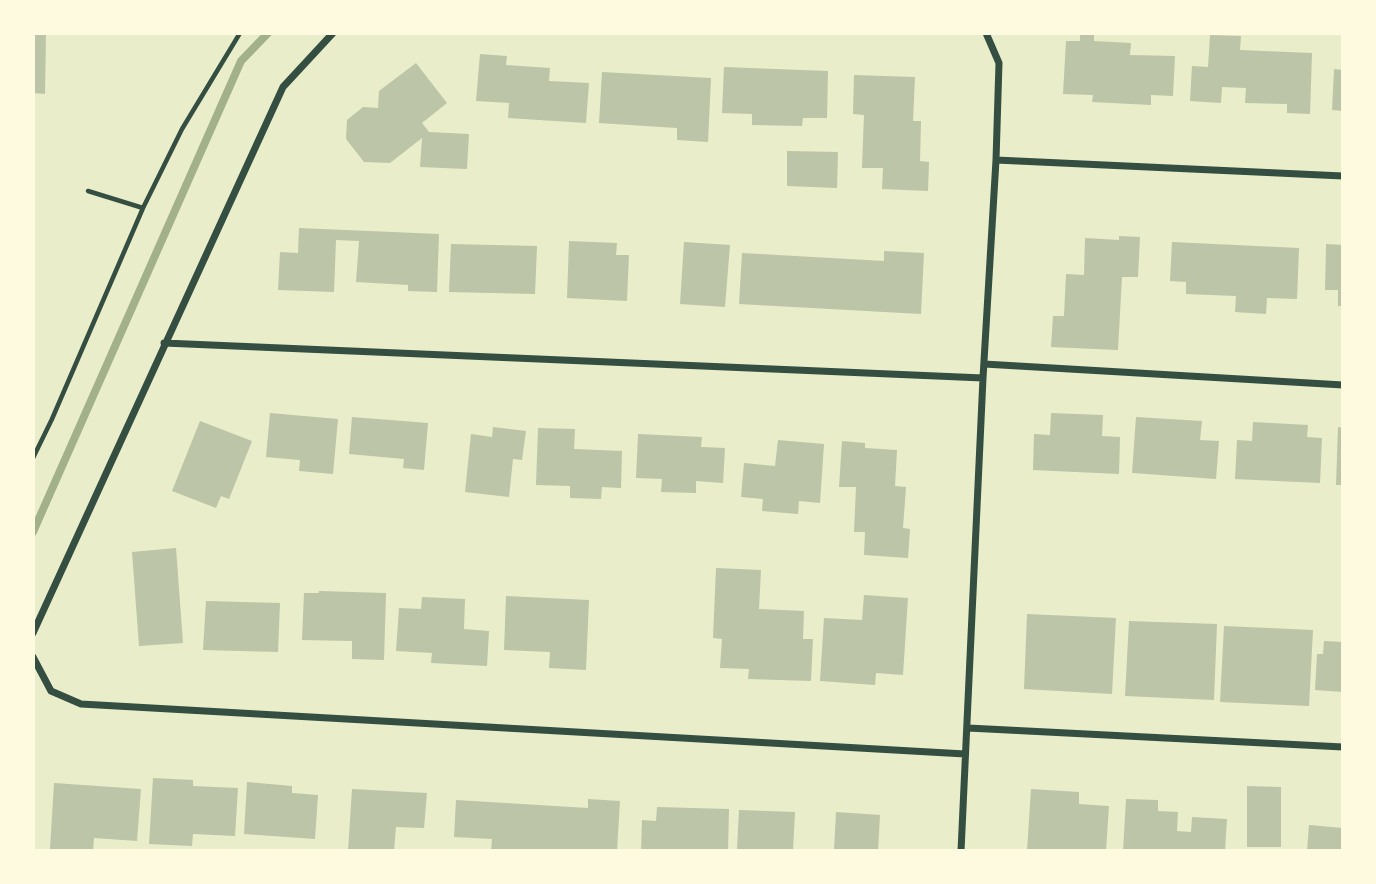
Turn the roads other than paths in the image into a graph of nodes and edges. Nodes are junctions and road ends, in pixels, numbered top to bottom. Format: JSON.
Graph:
{"nodes":[{"id":1,"x":333,"y":33,"type":"edge"},
{"id":2,"x":986,"y":33,"type":"edge"},
{"id":3,"x":996,"y":160,"type":"junction"},
{"id":4,"x":1343,"y":176,"type":"edge"},
{"id":5,"x":164,"y":343,"type":"junction"},
{"id":6,"x":984,"y":363,"type":"junction"},
{"id":7,"x":983,"y":378,"type":"junction"},
{"id":8,"x":1343,"y":385,"type":"edge"},
{"id":9,"x":33,"y":633,"type":"edge"},
{"id":10,"x":33,"y":657,"type":"edge"},
{"id":11,"x":968,"y":729,"type":"junction"},
{"id":12,"x":1343,"y":747,"type":"edge"},
{"id":13,"x":965,"y":754,"type":"junction"},
{"id":14,"x":961,"y":851,"type":"edge"}],
"edges":[{"from":1,"to":5,"type":"street"},
{"from":2,"to":3,"type":"street"},
{"from":3,"to":4,"type":"street"},
{"from":3,"to":6,"type":"street"},
{"from":5,"to":7,"type":"street"},
{"from":5,"to":9,"type":"street"},
{"from":6,"to":7,"type":"street"},
{"from":6,"to":8,"type":"street"},
{"from":7,"to":11,"type":"street"},
{"from":10,"to":13,"type":"street"},
{"from":11,"to":12,"type":"street"},
{"from":11,"to":13,"type":"street"},
{"from":13,"to":14,"type":"street"}]}
